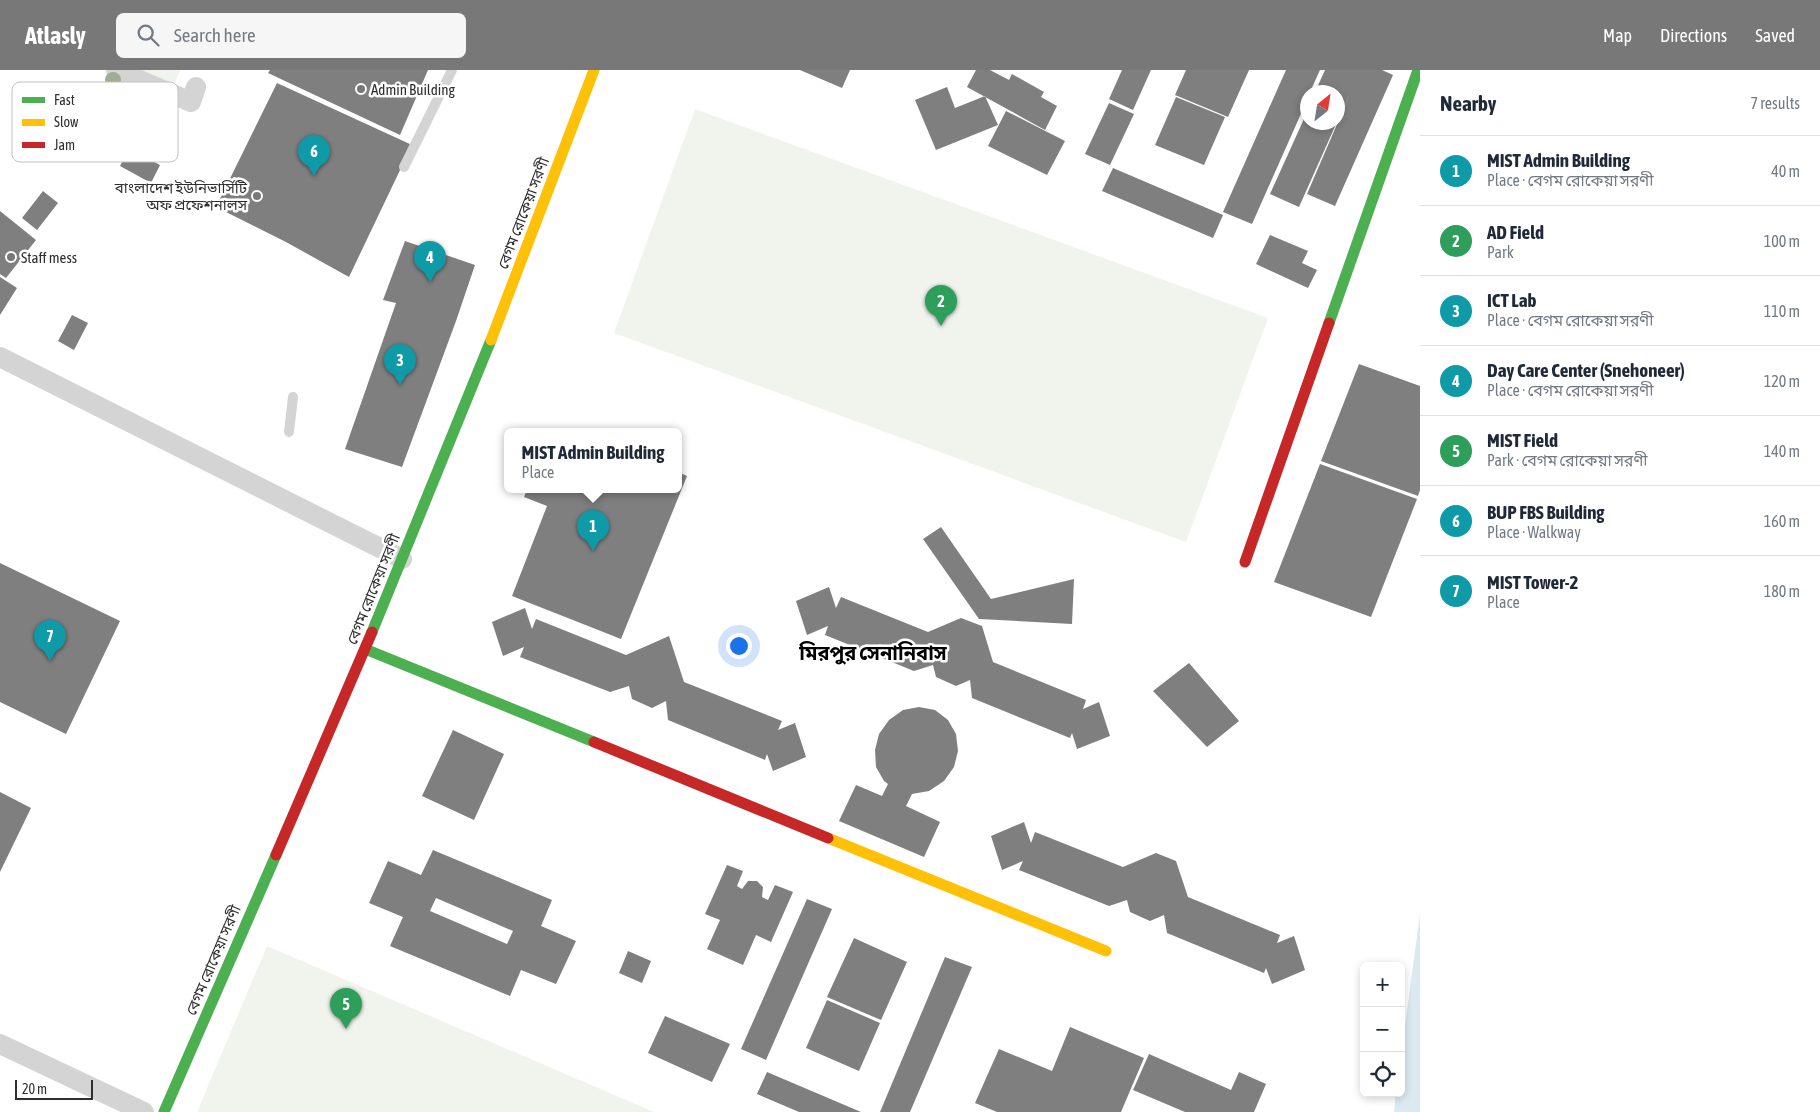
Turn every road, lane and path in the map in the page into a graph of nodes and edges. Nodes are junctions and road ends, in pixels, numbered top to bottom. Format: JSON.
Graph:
{"nodes":[{"id":1,"x":116,"y":70,"type":"edge"},
{"id":2,"x":452,"y":70,"type":"edge"},
{"id":3,"x":594,"y":70,"type":"edge"},
{"id":4,"x":1418,"y":70,"type":"edge"},
{"id":5,"x":144,"y":82,"type":"edge"},
{"id":6,"x":196,"y":87,"type":"dead end"},
{"id":7,"x":178,"y":96,"type":"edge"},
{"id":8,"x":404,"y":167,"type":"dead end"},
{"id":9,"x":0,"y":356,"type":"edge"},
{"id":10,"x":292,"y":397,"type":"dead end"},
{"id":11,"x":289,"y":432,"type":"dead end"},
{"id":12,"x":402,"y":559,"type":"junction"},
{"id":13,"x":1245,"y":562,"type":"dead end"},
{"id":14,"x":365,"y":649,"type":"junction"},
{"id":15,"x":1106,"y":952,"type":"dead end"},
{"id":16,"x":0,"y":1044,"type":"edge"},
{"id":17,"x":144,"y":1112,"type":"edge"},
{"id":18,"x":164,"y":1112,"type":"edge"}],
"edges":[{"from":1,"to":5,"type":"street"},
{"from":2,"to":8,"type":"lane"},
{"from":3,"to":12,"type":"street","name":"বেগম রোকেয়া সরণী"},
{"from":4,"to":13,"type":"street"},
{"from":6,"to":7,"type":"street"},
{"from":9,"to":12,"type":"street"},
{"from":10,"to":11,"type":"lane"},
{"from":12,"to":14,"type":"street","name":"বেগম রোকেয়া সরণী"},
{"from":14,"to":15,"type":"street"},
{"from":14,"to":18,"type":"street","name":"বেগম রোকেয়া সরণী"},
{"from":16,"to":17,"type":"street"}]}
